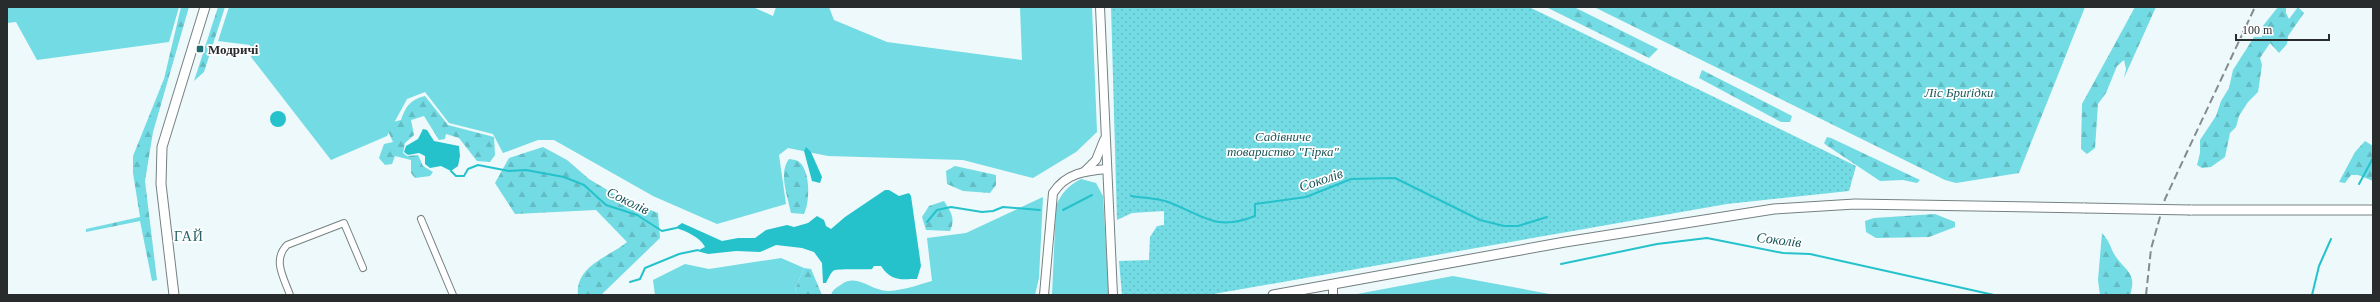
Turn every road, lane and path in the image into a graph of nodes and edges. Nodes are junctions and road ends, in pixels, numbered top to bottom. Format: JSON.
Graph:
{"nodes":[{"id":1,"x":205,"y":7,"type":"edge"},
{"id":2,"x":1100,"y":7,"type":"edge"},
{"id":3,"x":1106,"y":134,"type":"junction"},
{"id":4,"x":1107,"y":169,"type":"junction"},
{"id":5,"x":1084,"y":172,"type":"junction"},
{"id":6,"x":2373,"y":210,"type":"edge"},
{"id":7,"x":421,"y":220,"type":"dead end"},
{"id":8,"x":363,"y":268,"type":"dead end"},
{"id":9,"x":1333,"y":285,"type":"junction"},
{"id":10,"x":174,"y":295,"type":"edge"},
{"id":11,"x":290,"y":295,"type":"edge"},
{"id":12,"x":453,"y":295,"type":"edge"},
{"id":13,"x":1044,"y":295,"type":"edge"},
{"id":14,"x":1113,"y":295,"type":"edge"},
{"id":15,"x":1272,"y":295,"type":"edge"},
{"id":16,"x":1333,"y":295,"type":"edge"}],
"edges":[{"from":1,"to":10,"type":"main road"},
{"from":2,"to":3,"type":"street"},
{"from":3,"to":4,"type":"street"},
{"from":3,"to":5,"type":"street"},
{"from":4,"to":5,"type":"street"},
{"from":4,"to":14,"type":"street"},
{"from":5,"to":13,"type":"street"},
{"from":6,"to":9,"type":"main road","bridge":true},
{"from":7,"to":12,"type":"street"},
{"from":8,"to":11,"type":"street"},
{"from":9,"to":15,"type":"main road"},
{"from":9,"to":16,"type":"street"}]}
